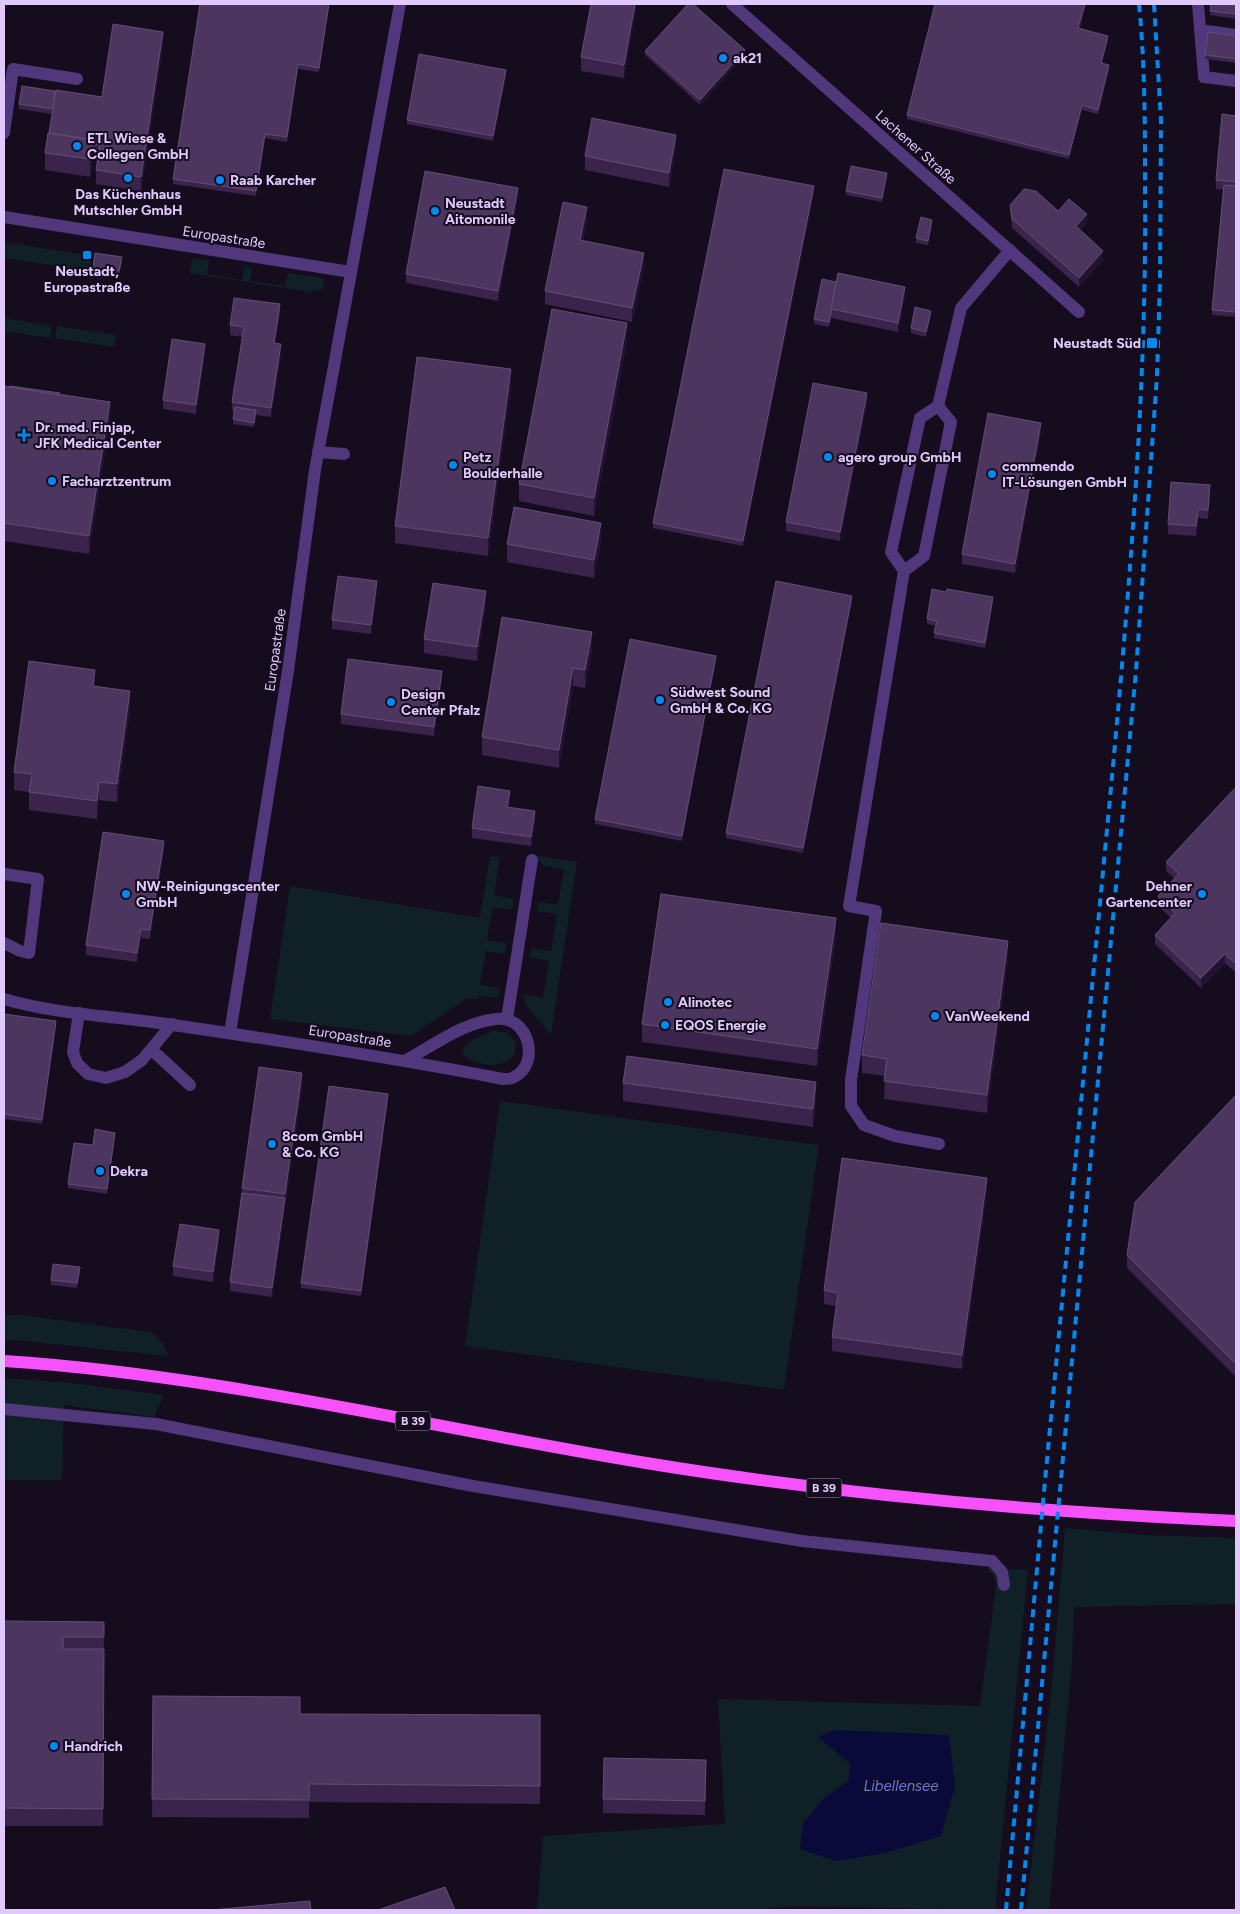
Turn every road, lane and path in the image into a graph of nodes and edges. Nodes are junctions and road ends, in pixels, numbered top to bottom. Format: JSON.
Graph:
{"nodes":[{"id":1,"x":400,"y":4,"type":"edge"},
{"id":2,"x":732,"y":4,"type":"edge"},
{"id":3,"x":1198,"y":4,"type":"edge"},
{"id":4,"x":1200,"y":30,"type":"junction"},
{"id":5,"x":1236,"y":35,"type":"edge"},
{"id":6,"x":77,"y":79,"type":"dead end"},
{"id":7,"x":1236,"y":81,"type":"edge"},
{"id":8,"x":4,"y":133,"type":"edge"},
{"id":9,"x":4,"y":217,"type":"edge"},
{"id":10,"x":1010,"y":250,"type":"junction"},
{"id":11,"x":351,"y":272,"type":"junction"},
{"id":12,"x":1079,"y":312,"type":"dead end"},
{"id":13,"x":938,"y":406,"type":"junction"},
{"id":14,"x":318,"y":452,"type":"junction"},
{"id":15,"x":344,"y":454,"type":"dead end"},
{"id":16,"x":904,"y":571,"type":"junction"},
{"id":17,"x":532,"y":860,"type":"dead end"},
{"id":18,"x":4,"y":874,"type":"edge"},
{"id":19,"x":4,"y":943,"type":"edge"},
{"id":20,"x":4,"y":999,"type":"edge"},
{"id":21,"x":79,"y":1013,"type":"junction"},
{"id":22,"x":508,"y":1019,"type":"junction"},
{"id":23,"x":172,"y":1024,"type":"junction"},
{"id":24,"x":230,"y":1033,"type":"junction"},
{"id":25,"x":152,"y":1050,"type":"junction"},
{"id":26,"x":406,"y":1060,"type":"junction"},
{"id":27,"x":190,"y":1085,"type":"dead end"},
{"id":28,"x":939,"y":1144,"type":"dead end"},
{"id":29,"x":4,"y":1361,"type":"edge"},
{"id":30,"x":4,"y":1409,"type":"edge"},
{"id":31,"x":1236,"y":1521,"type":"edge"},
{"id":32,"x":1004,"y":1586,"type":"dead end"}],
"edges":[{"from":1,"to":11,"type":"street","name":"Europastraße"},
{"from":2,"to":10,"type":"street","name":"Lachener Straße"},
{"from":3,"to":4,"type":"street"},
{"from":4,"to":5,"type":"street"},
{"from":4,"to":7,"type":"street"},
{"from":6,"to":8,"type":"street"},
{"from":9,"to":11,"type":"street","name":"Europastraße"},
{"from":10,"to":12,"type":"street","name":"Lachener Straße"},
{"from":10,"to":13,"type":"street"},
{"from":11,"to":14,"type":"street","name":"Europastraße"},
{"from":13,"to":16,"type":"street"},
{"from":13,"to":16,"type":"street"},
{"from":14,"to":15,"type":"street"},
{"from":14,"to":24,"type":"street","name":"Europastraße"},
{"from":16,"to":28,"type":"street"},
{"from":17,"to":22,"type":"street"},
{"from":18,"to":19,"type":"street"},
{"from":20,"to":21,"type":"street","name":"Europastraße"},
{"from":21,"to":23,"type":"street","name":"Europastraße"},
{"from":21,"to":25,"type":"street"},
{"from":22,"to":26,"type":"street","name":"Europastraße"},
{"from":22,"to":26,"type":"street","name":"Europastraße"},
{"from":23,"to":24,"type":"street","name":"Europastraße"},
{"from":23,"to":25,"type":"street"},
{"from":24,"to":26,"type":"street","name":"Europastraße"},
{"from":25,"to":27,"type":"street"},
{"from":29,"to":31,"type":"main road","number":"B 39"},
{"from":30,"to":32,"type":"street"}]}
